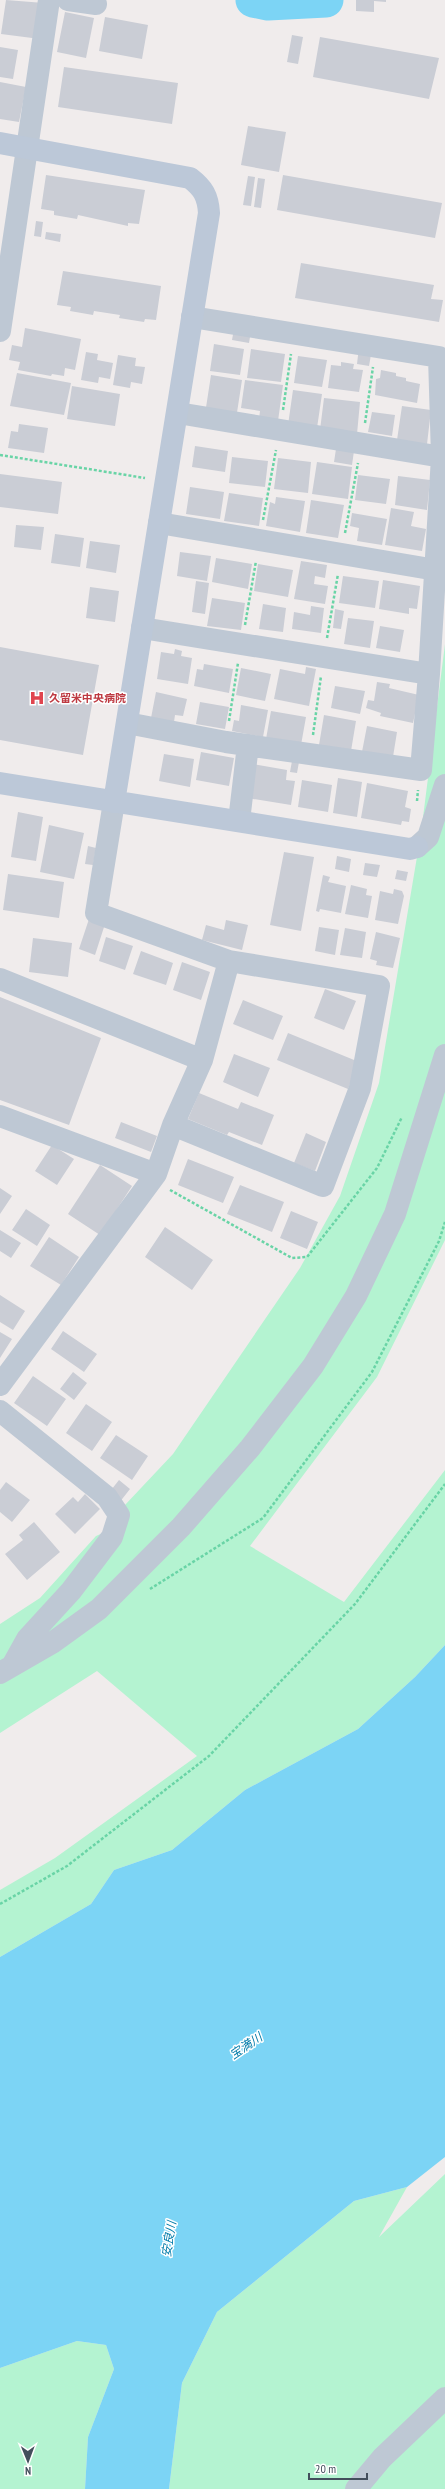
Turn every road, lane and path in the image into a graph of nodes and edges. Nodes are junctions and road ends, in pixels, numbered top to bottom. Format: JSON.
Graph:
{"nodes":[{"id":1,"x":49,"y":0,"type":"edge"},
{"id":2,"x":68,"y":0,"type":"edge"},
{"id":3,"x":96,"y":4,"type":"dead end"},
{"id":4,"x":0,"y":143,"type":"edge"},
{"id":5,"x":28,"y":148,"type":"junction"},
{"id":6,"x":3,"y":296,"type":"edge"},
{"id":7,"x":192,"y":317,"type":"junction"},
{"id":8,"x":0,"y":331,"type":"edge"},
{"id":9,"x":178,"y":414,"type":"junction"},
{"id":10,"x":0,"y":455,"type":"edge"},
{"id":11,"x":442,"y":457,"type":"junction"},
{"id":12,"x":166,"y":481,"type":"junction"},
{"id":13,"x":159,"y":523,"type":"junction"},
{"id":14,"x":436,"y":570,"type":"junction"},
{"id":15,"x":142,"y":628,"type":"junction"},
{"id":16,"x":429,"y":674,"type":"junction"},
{"id":17,"x":127,"y":723,"type":"junction"},
{"id":18,"x":248,"y":745,"type":"junction"},
{"id":19,"x":0,"y":783,"type":"edge"},
{"id":20,"x":445,"y":785,"type":"edge"},
{"id":21,"x":114,"y":802,"type":"junction"},
{"id":22,"x":240,"y":822,"type":"junction"},
{"id":23,"x":229,"y":961,"type":"junction"},
{"id":24,"x":0,"y":979,"type":"edge"},
{"id":25,"x":445,"y":1055,"type":"edge"},
{"id":26,"x":202,"y":1060,"type":"junction"},
{"id":27,"x":0,"y":1116,"type":"edge"},
{"id":28,"x":172,"y":1125,"type":"junction"},
{"id":29,"x":156,"y":1174,"type":"junction"},
{"id":30,"x":445,"y":1222,"type":"edge"},
{"id":31,"x":0,"y":1385,"type":"edge"},
{"id":32,"x":0,"y":1411,"type":"edge"},
{"id":33,"x":445,"y":1484,"type":"edge"},
{"id":34,"x":144,"y":1593,"type":"dead end"},
{"id":35,"x":6,"y":1670,"type":"edge"},
{"id":36,"x":0,"y":1904,"type":"edge"},
{"id":37,"x":445,"y":2398,"type":"edge"},
{"id":38,"x":356,"y":2489,"type":"edge"}],
"edges":[{"from":1,"to":5,"type":"street"},
{"from":2,"to":3,"type":"street"},
{"from":4,"to":5,"type":"street"},
{"from":5,"to":6,"type":"street"},
{"from":5,"to":7,"type":"street"},
{"from":6,"to":8,"type":"street"},
{"from":7,"to":9,"type":"street"},
{"from":7,"to":11,"type":"street"},
{"from":9,"to":11,"type":"street"},
{"from":9,"to":12,"type":"street"},
{"from":10,"to":12,"type":"path"},
{"from":11,"to":14,"type":"street"},
{"from":12,"to":13,"type":"street"},
{"from":13,"to":14,"type":"street"},
{"from":13,"to":15,"type":"street"},
{"from":14,"to":16,"type":"street"},
{"from":15,"to":16,"type":"street"},
{"from":15,"to":17,"type":"street"},
{"from":16,"to":18,"type":"street"},
{"from":17,"to":18,"type":"street"},
{"from":17,"to":21,"type":"street"},
{"from":18,"to":22,"type":"street"},
{"from":19,"to":21,"type":"street"},
{"from":20,"to":22,"type":"street"},
{"from":21,"to":22,"type":"street"},
{"from":21,"to":23,"type":"street"},
{"from":23,"to":26,"type":"street"},
{"from":23,"to":28,"type":"street"},
{"from":24,"to":26,"type":"street"},
{"from":25,"to":35,"type":"street"},
{"from":26,"to":28,"type":"street"},
{"from":27,"to":29,"type":"street"},
{"from":28,"to":29,"type":"street"},
{"from":29,"to":31,"type":"street"},
{"from":30,"to":34,"type":"path"},
{"from":32,"to":35,"type":"street"},
{"from":33,"to":36,"type":"path"},
{"from":37,"to":38,"type":"street"}]}
